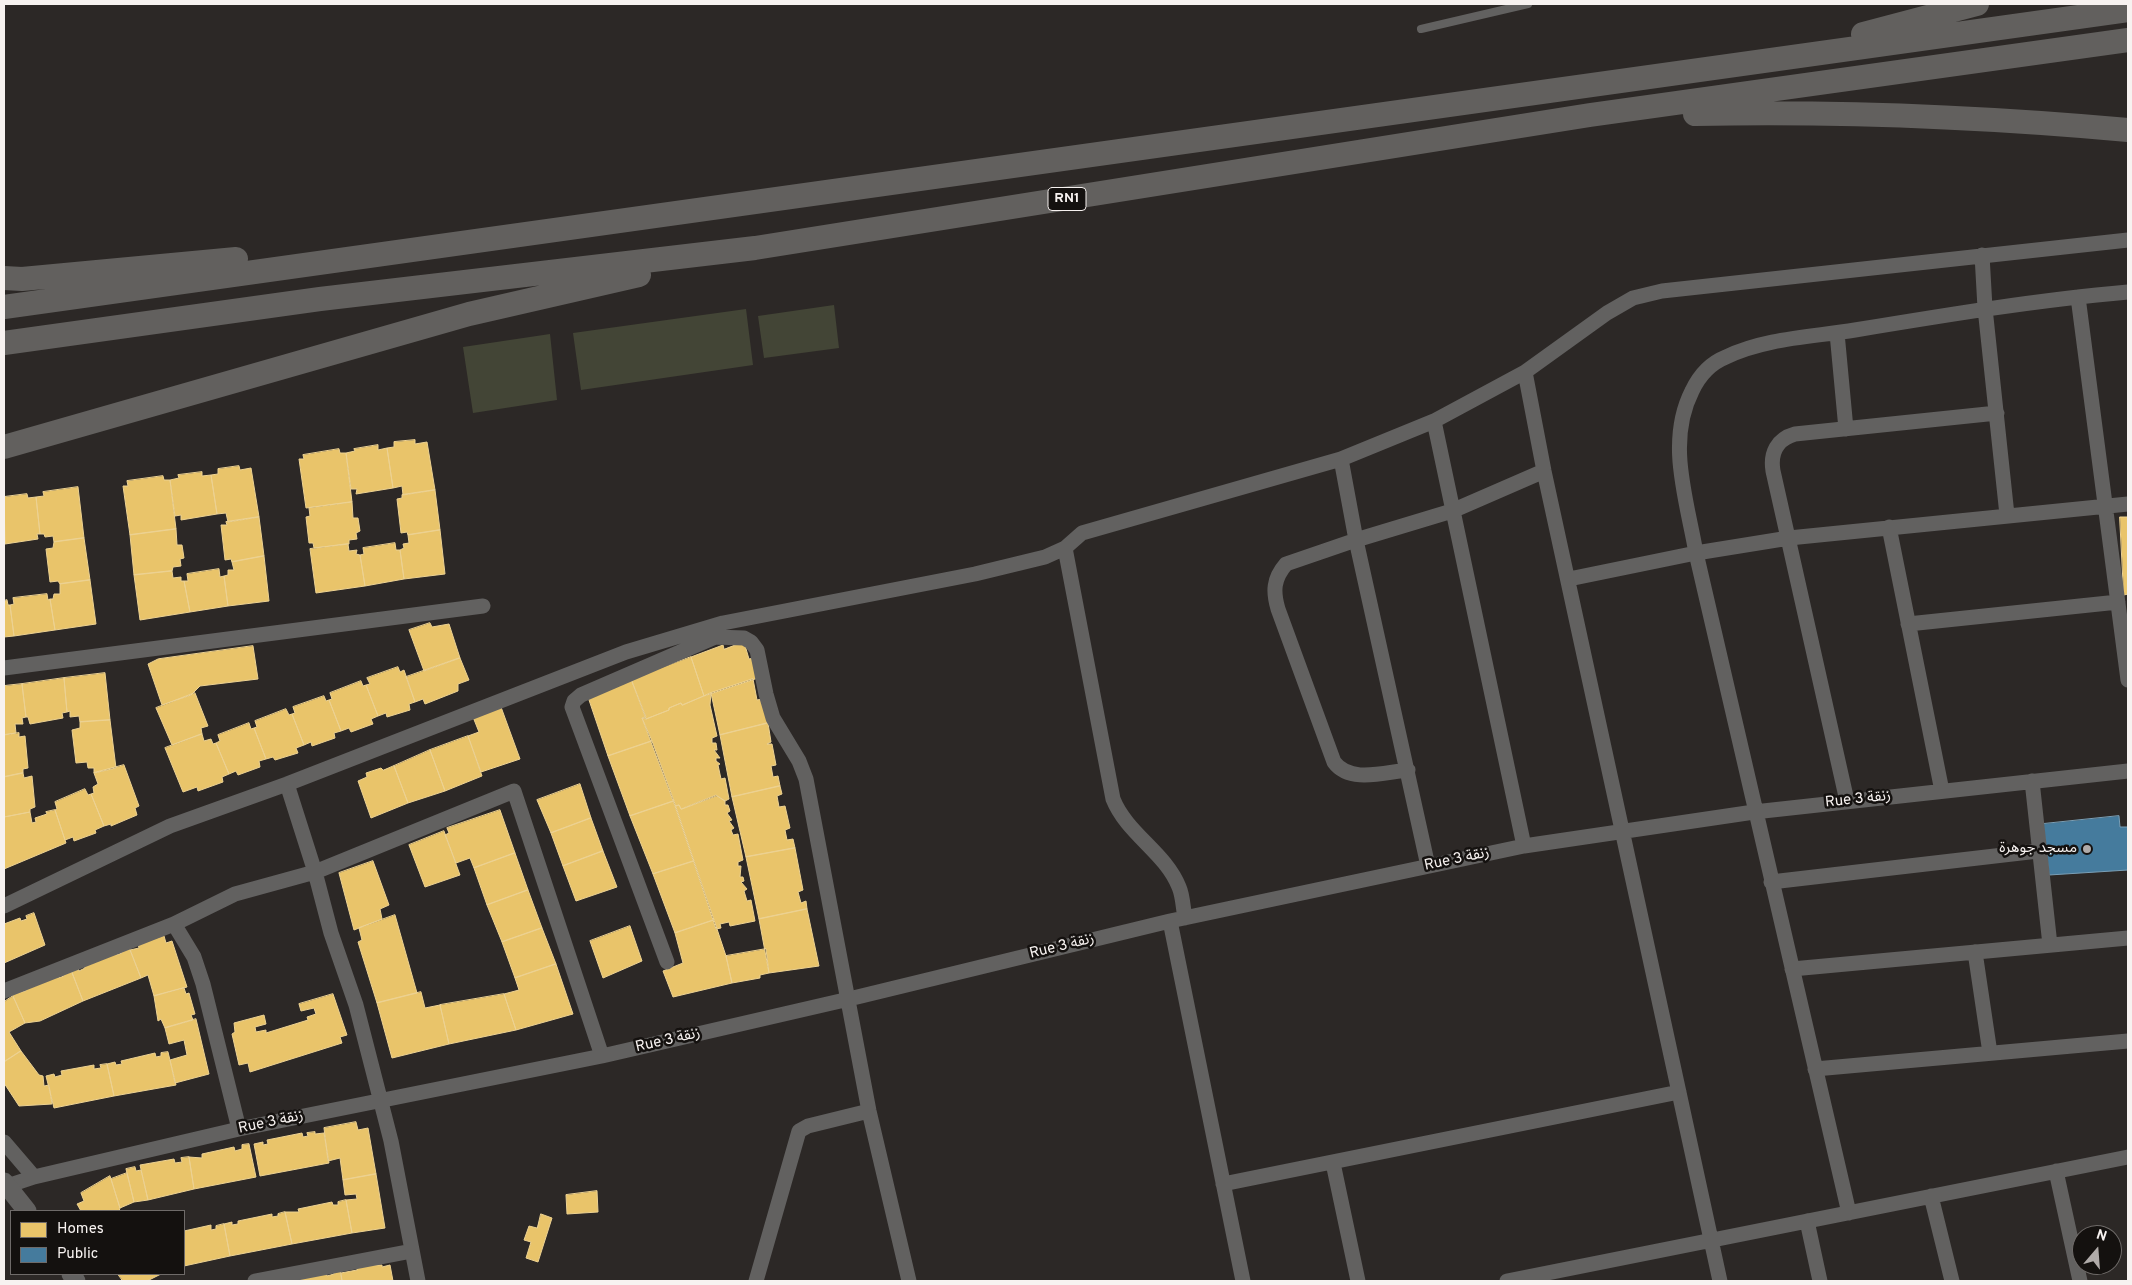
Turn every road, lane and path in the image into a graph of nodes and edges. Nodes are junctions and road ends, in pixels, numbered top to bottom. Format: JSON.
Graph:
{"nodes":[{"id":1,"x":1528,"y":4,"type":"edge"},
{"id":2,"x":1977,"y":4,"type":"edge"},
{"id":3,"x":2128,"y":10,"type":"edge"},
{"id":4,"x":1421,"y":29,"type":"dead end"},
{"id":5,"x":2128,"y":40,"type":"edge"},
{"id":6,"x":1593,"y":85,"type":"junction"},
{"id":7,"x":1590,"y":115,"type":"junction"},
{"id":8,"x":2128,"y":130,"type":"edge"},
{"id":9,"x":629,"y":220,"type":"junction"},
{"id":10,"x":2128,"y":240,"type":"edge"},
{"id":11,"x":755,"y":248,"type":"junction"},
{"id":12,"x":1982,"y":255,"type":"junction"},
{"id":13,"x":4,"y":278,"type":"edge"},
{"id":14,"x":2128,"y":292,"type":"edge"},
{"id":15,"x":2078,"y":297,"type":"junction"},
{"id":16,"x":4,"y":307,"type":"edge"},
{"id":17,"x":1985,"y":308,"type":"junction"},
{"id":18,"x":1836,"y":333,"type":"junction"},
{"id":19,"x":4,"y":343,"type":"edge"},
{"id":20,"x":1525,"y":372,"type":"junction"},
{"id":21,"x":1997,"y":413,"type":"junction"},
{"id":22,"x":1434,"y":421,"type":"junction"},
{"id":23,"x":1846,"y":429,"type":"junction"},
{"id":24,"x":4,"y":447,"type":"edge"},
{"id":25,"x":1341,"y":459,"type":"junction"},
{"id":26,"x":1544,"y":471,"type":"junction"},
{"id":27,"x":2128,"y":504,"type":"edge"},
{"id":28,"x":2106,"y":507,"type":"junction"},
{"id":29,"x":1452,"y":511,"type":"junction"},
{"id":30,"x":2007,"y":515,"type":"junction"},
{"id":31,"x":1889,"y":527,"type":"junction"},
{"id":32,"x":1788,"y":538,"type":"junction"},
{"id":33,"x":1356,"y":540,"type":"junction"},
{"id":34,"x":1064,"y":548,"type":"junction"},
{"id":35,"x":1696,"y":553,"type":"junction"},
{"id":36,"x":1569,"y":579,"type":"junction"},
{"id":37,"x":2118,"y":602,"type":"junction"},
{"id":38,"x":483,"y":606,"type":"dead end"},
{"id":39,"x":1908,"y":624,"type":"junction"},
{"id":40,"x":2126,"y":634,"type":"edge"},
{"id":41,"x":4,"y":668,"type":"edge"},
{"id":42,"x":2128,"y":680,"type":"edge"},
{"id":43,"x":1408,"y":770,"type":"junction"},
{"id":44,"x":2128,"y":771,"type":"edge"},
{"id":45,"x":2032,"y":781,"type":"junction"},
{"id":46,"x":286,"y":784,"type":"junction"},
{"id":47,"x":1942,"y":790,"type":"junction"},
{"id":48,"x":1847,"y":801,"type":"junction"},
{"id":49,"x":1754,"y":812,"type":"junction"},
{"id":50,"x":1624,"y":832,"type":"junction"},
{"id":51,"x":1524,"y":846,"type":"junction"},
{"id":52,"x":2038,"y":851,"type":"junction"},
{"id":53,"x":1428,"y":866,"type":"junction"},
{"id":54,"x":315,"y":872,"type":"junction"},
{"id":55,"x":1771,"y":882,"type":"junction"},
{"id":56,"x":4,"y":906,"type":"edge"},
{"id":57,"x":1185,"y":918,"type":"junction"},
{"id":58,"x":1170,"y":921,"type":"junction"},
{"id":59,"x":174,"y":924,"type":"junction"},
{"id":60,"x":2128,"y":938,"type":"edge"},
{"id":61,"x":2050,"y":945,"type":"junction"},
{"id":62,"x":1975,"y":952,"type":"junction"},
{"id":63,"x":667,"y":962,"type":"dead end"},
{"id":64,"x":1792,"y":969,"type":"junction"},
{"id":65,"x":4,"y":991,"type":"edge"},
{"id":66,"x":849,"y":999,"type":"junction"},
{"id":67,"x":2128,"y":1041,"type":"edge"},
{"id":68,"x":1990,"y":1053,"type":"junction"},
{"id":69,"x":602,"y":1056,"type":"junction"},
{"id":70,"x":1815,"y":1069,"type":"junction"},
{"id":71,"x":1679,"y":1092,"type":"junction"},
{"id":72,"x":381,"y":1100,"type":"junction"},
{"id":73,"x":869,"y":1111,"type":"junction"},
{"id":74,"x":239,"y":1129,"type":"junction"},
{"id":75,"x":4,"y":1142,"type":"edge"},
{"id":76,"x":2128,"y":1157,"type":"edge"},
{"id":77,"x":1333,"y":1163,"type":"junction"},
{"id":78,"x":2056,"y":1171,"type":"junction"},
{"id":79,"x":34,"y":1177,"type":"junction"},
{"id":80,"x":5,"y":1184,"type":"edge"},
{"id":81,"x":1223,"y":1184,"type":"junction"},
{"id":82,"x":1931,"y":1196,"type":"junction"},
{"id":83,"x":26,"y":1210,"type":"edge"},
{"id":84,"x":1849,"y":1213,"type":"junction"},
{"id":85,"x":1806,"y":1221,"type":"junction"},
{"id":86,"x":1711,"y":1240,"type":"junction"},
{"id":87,"x":412,"y":1251,"type":"junction"},
{"id":88,"x":255,"y":1281,"type":"edge"},
{"id":89,"x":418,"y":1281,"type":"edge"},
{"id":90,"x":756,"y":1281,"type":"edge"},
{"id":91,"x":909,"y":1281,"type":"edge"},
{"id":92,"x":1243,"y":1281,"type":"edge"},
{"id":93,"x":1358,"y":1281,"type":"edge"},
{"id":94,"x":1508,"y":1281,"type":"edge"},
{"id":95,"x":1720,"y":1281,"type":"edge"},
{"id":96,"x":1820,"y":1281,"type":"edge"},
{"id":97,"x":1952,"y":1281,"type":"edge"},
{"id":98,"x":2080,"y":1281,"type":"edge"}],
"edges":[{"from":1,"to":4,"type":"lane"},
{"from":2,"to":6,"type":"highway"},
{"from":3,"to":6,"type":"highway"},
{"from":5,"to":7,"type":"highway","number":"RN1"},
{"from":6,"to":9,"type":"highway"},
{"from":7,"to":8,"type":"highway"},
{"from":7,"to":11,"type":"highway","number":"RN1"},
{"from":9,"to":13,"type":"highway"},
{"from":9,"to":16,"type":"highway"},
{"from":10,"to":12,"type":"street"},
{"from":11,"to":19,"type":"highway","number":"RN1"},
{"from":11,"to":24,"type":"highway"},
{"from":12,"to":17,"type":"street"},
{"from":12,"to":20,"type":"street"},
{"from":14,"to":15,"type":"street"},
{"from":15,"to":17,"type":"street"},
{"from":15,"to":28,"type":"street"},
{"from":17,"to":18,"type":"street"},
{"from":17,"to":21,"type":"street"},
{"from":18,"to":23,"type":"street"},
{"from":18,"to":35,"type":"street"},
{"from":20,"to":22,"type":"street"},
{"from":20,"to":26,"type":"street"},
{"from":21,"to":23,"type":"street"},
{"from":21,"to":30,"type":"street"},
{"from":22,"to":25,"type":"street"},
{"from":22,"to":29,"type":"street"},
{"from":23,"to":32,"type":"street"},
{"from":25,"to":33,"type":"street"},
{"from":25,"to":34,"type":"street"},
{"from":26,"to":29,"type":"street"},
{"from":26,"to":36,"type":"street"},
{"from":27,"to":28,"type":"street"},
{"from":28,"to":30,"type":"street"},
{"from":28,"to":37,"type":"street"},
{"from":29,"to":33,"type":"street"},
{"from":29,"to":51,"type":"street"},
{"from":30,"to":31,"type":"street"},
{"from":31,"to":32,"type":"street"},
{"from":31,"to":39,"type":"street"},
{"from":32,"to":35,"type":"street"},
{"from":32,"to":48,"type":"street"},
{"from":33,"to":43,"type":"street"},
{"from":33,"to":43,"type":"street"},
{"from":34,"to":46,"type":"street"},
{"from":34,"to":57,"type":"street"},
{"from":35,"to":36,"type":"street"},
{"from":35,"to":49,"type":"street"},
{"from":36,"to":50,"type":"street"},
{"from":37,"to":39,"type":"street"},
{"from":37,"to":40,"type":"street"},
{"from":38,"to":41,"type":"street"},
{"from":39,"to":47,"type":"street"},
{"from":40,"to":42,"type":"street"},
{"from":43,"to":53,"type":"street"},
{"from":44,"to":45,"type":"street","name":"Rue 3 زنقة"},
{"from":45,"to":47,"type":"street","name":"Rue 3 زنقة"},
{"from":45,"to":52,"type":"street"},
{"from":46,"to":54,"type":"street"},
{"from":46,"to":56,"type":"street"},
{"from":47,"to":48,"type":"street","name":"Rue 3 زنقة"},
{"from":48,"to":49,"type":"street","name":"Rue 3 زنقة"},
{"from":49,"to":50,"type":"street","name":"Rue 3 زنقة"},
{"from":49,"to":55,"type":"street"},
{"from":50,"to":51,"type":"street","name":"Rue 3 زنقة"},
{"from":50,"to":71,"type":"street"},
{"from":51,"to":53,"type":"street","name":"Rue 3 زنقة"},
{"from":52,"to":55,"type":"street"},
{"from":52,"to":61,"type":"street"},
{"from":53,"to":57,"type":"street","name":"Rue 3 زنقة"},
{"from":54,"to":59,"type":"street"},
{"from":54,"to":69,"type":"street"},
{"from":54,"to":72,"type":"street"},
{"from":55,"to":64,"type":"street"},
{"from":57,"to":58,"type":"street","name":"Rue 3 زنقة"},
{"from":58,"to":66,"type":"street","name":"Rue 3 زنقة"},
{"from":58,"to":81,"type":"street"},
{"from":59,"to":65,"type":"street"},
{"from":59,"to":74,"type":"street"},
{"from":60,"to":61,"type":"street"},
{"from":61,"to":62,"type":"street"},
{"from":62,"to":64,"type":"street"},
{"from":62,"to":68,"type":"street"},
{"from":63,"to":66,"type":"street"},
{"from":64,"to":70,"type":"street"},
{"from":66,"to":69,"type":"street","name":"Rue 3 زنقة"},
{"from":66,"to":73,"type":"street"},
{"from":67,"to":68,"type":"street"},
{"from":68,"to":70,"type":"street"},
{"from":69,"to":72,"type":"street","name":"Rue 3 زنقة"},
{"from":70,"to":84,"type":"street"},
{"from":71,"to":77,"type":"street"},
{"from":71,"to":86,"type":"street"},
{"from":72,"to":74,"type":"street","name":"Rue 3 زنقة"},
{"from":72,"to":87,"type":"street"},
{"from":73,"to":90,"type":"street"},
{"from":73,"to":91,"type":"street"},
{"from":74,"to":79,"type":"street","name":"Rue 3 زنقة"},
{"from":75,"to":79,"type":"street"},
{"from":76,"to":78,"type":"street"},
{"from":77,"to":81,"type":"street"},
{"from":77,"to":93,"type":"street"},
{"from":78,"to":82,"type":"street"},
{"from":78,"to":98,"type":"street"},
{"from":79,"to":80,"type":"street","name":"Rue 3 زنقة"},
{"from":80,"to":83,"type":"street"},
{"from":81,"to":92,"type":"street"},
{"from":82,"to":84,"type":"street"},
{"from":82,"to":97,"type":"street"},
{"from":84,"to":85,"type":"street"},
{"from":85,"to":86,"type":"street"},
{"from":85,"to":96,"type":"street"},
{"from":86,"to":94,"type":"street"},
{"from":86,"to":95,"type":"street"},
{"from":87,"to":88,"type":"street"},
{"from":87,"to":89,"type":"street"}]}
